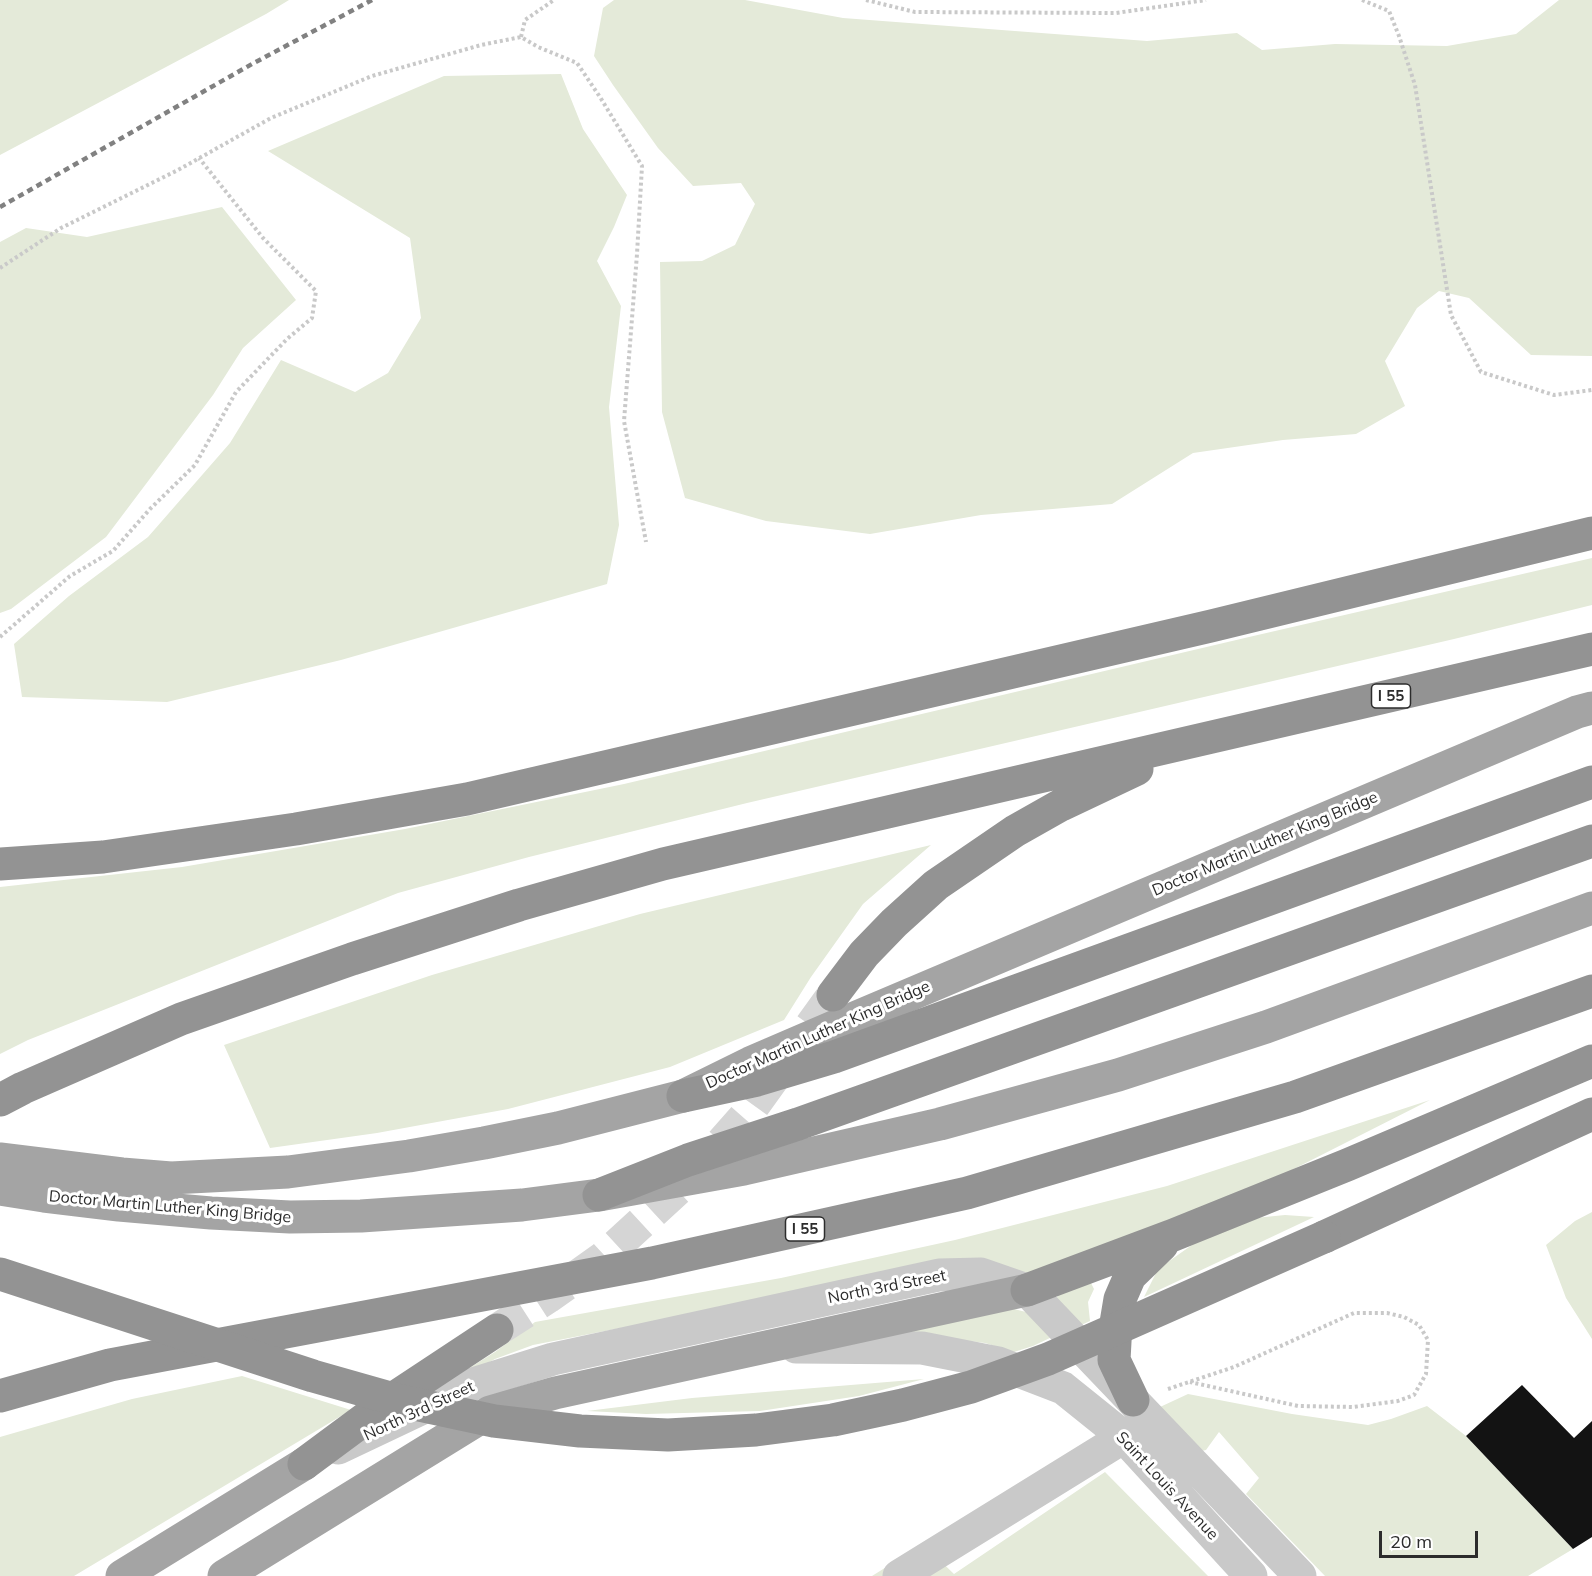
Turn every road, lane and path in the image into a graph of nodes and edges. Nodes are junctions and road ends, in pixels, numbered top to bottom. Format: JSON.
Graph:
{"nodes":[{"id":1,"x":554,"y":0,"type":"edge"},
{"id":2,"x":866,"y":0,"type":"edge"},
{"id":3,"x":1206,"y":0,"type":"edge"},
{"id":4,"x":1362,"y":0,"type":"edge"},
{"id":5,"x":521,"y":37,"type":"junction"},
{"id":6,"x":199,"y":158,"type":"junction"},
{"id":7,"x":0,"y":268,"type":"edge"},
{"id":8,"x":1592,"y":390,"type":"edge"},
{"id":9,"x":1592,"y":533,"type":"edge"},
{"id":10,"x":646,"y":542,"type":"dead end"},
{"id":11,"x":0,"y":637,"type":"edge"},
{"id":12,"x":1592,"y":649,"type":"edge"},
{"id":13,"x":1592,"y":708,"type":"edge"},
{"id":14,"x":1190,"y":743,"type":"junction"},
{"id":15,"x":1592,"y":782,"type":"edge"},
{"id":16,"x":1592,"y":841,"type":"edge"},
{"id":17,"x":0,"y":864,"type":"edge"},
{"id":18,"x":1592,"y":908,"type":"edge"},
{"id":19,"x":1592,"y":991,"type":"edge"},
{"id":20,"x":833,"y":995,"type":"tunnel mouth"},
{"id":21,"x":1592,"y":1062,"type":"edge"},
{"id":22,"x":683,"y":1096,"type":"junction"},
{"id":23,"x":0,"y":1100,"type":"edge"},
{"id":24,"x":1592,"y":1114,"type":"edge"},
{"id":25,"x":0,"y":1159,"type":"edge"},
{"id":26,"x":0,"y":1189,"type":"edge"},
{"id":27,"x":120,"y":1190,"type":"junction"},
{"id":28,"x":599,"y":1195,"type":"junction"},
{"id":29,"x":1171,"y":1236,"type":"junction"},
{"id":30,"x":0,"y":1274,"type":"edge"},
{"id":31,"x":1027,"y":1290,"type":"junction"},
{"id":32,"x":497,"y":1330,"type":"tunnel mouth"},
{"id":33,"x":765,"y":1346,"type":"junction"},
{"id":34,"x":1190,"y":1382,"type":"junction"},
{"id":35,"x":0,"y":1396,"type":"edge"},
{"id":36,"x":1133,"y":1400,"type":"junction"},
{"id":37,"x":1124,"y":1437,"type":"junction"},
{"id":38,"x":304,"y":1464,"type":"junction"},
{"id":39,"x":122,"y":1576,"type":"edge"},
{"id":40,"x":224,"y":1576,"type":"edge"},
{"id":41,"x":899,"y":1576,"type":"edge"},
{"id":42,"x":1251,"y":1576,"type":"edge"},
{"id":43,"x":1300,"y":1576,"type":"edge"}],
"edges":[{"from":1,"to":5,"type":"path"},
{"from":2,"to":3,"type":"path"},
{"from":4,"to":8,"type":"path"},
{"from":5,"to":6,"type":"path"},
{"from":5,"to":10,"type":"path"},
{"from":6,"to":7,"type":"path"},
{"from":6,"to":11,"type":"path"},
{"from":9,"to":17,"type":"highway"},
{"from":12,"to":14,"type":"highway","number":"I 55"},
{"from":13,"to":22,"type":"main road","name":"Doctor Martin Luther King Bridge"},
{"from":14,"to":20,"type":"highway"},
{"from":14,"to":23,"type":"highway","number":"I 55"},
{"from":15,"to":22,"type":"highway"},
{"from":16,"to":28,"type":"highway"},
{"from":18,"to":28,"type":"main road","name":"Doctor Martin Luther King Bridge"},
{"from":19,"to":35,"type":"highway","number":"I 55"},
{"from":21,"to":29,"type":"highway"},
{"from":22,"to":27,"type":"main road","name":"Doctor Martin Luther King Bridge"},
{"from":24,"to":30,"type":"highway","bridge":true},
{"from":25,"to":27,"type":"main road","name":"Doctor Martin Luther King Bridge"},
{"from":26,"to":27,"type":"main road","name":"Doctor Martin Luther King Bridge"},
{"from":27,"to":28,"type":"main road","name":"Doctor Martin Luther King Bridge"},
{"from":29,"to":31,"type":"highway"},
{"from":29,"to":36,"type":"highway"},
{"from":31,"to":33,"type":"main road","name":"North 3rd Street"},
{"from":31,"to":36,"type":"street","name":"Saint Louis Avenue"},
{"from":31,"to":38,"type":"street","name":"North 3rd Street"},
{"from":32,"to":38,"type":"highway"},
{"from":33,"to":37,"type":"street","name":"Saint Louis Avenue"},
{"from":33,"to":40,"type":"main road","name":"North 3rd Street"},
{"from":34,"to":34,"type":"path"},
{"from":34,"to":36,"type":"path"},
{"from":36,"to":43,"type":"street","name":"Saint Louis Avenue"},
{"from":37,"to":41,"type":"street"},
{"from":37,"to":42,"type":"street","name":"Saint Louis Avenue"},
{"from":38,"to":39,"type":"main road","name":"North 3rd Street"}]}
